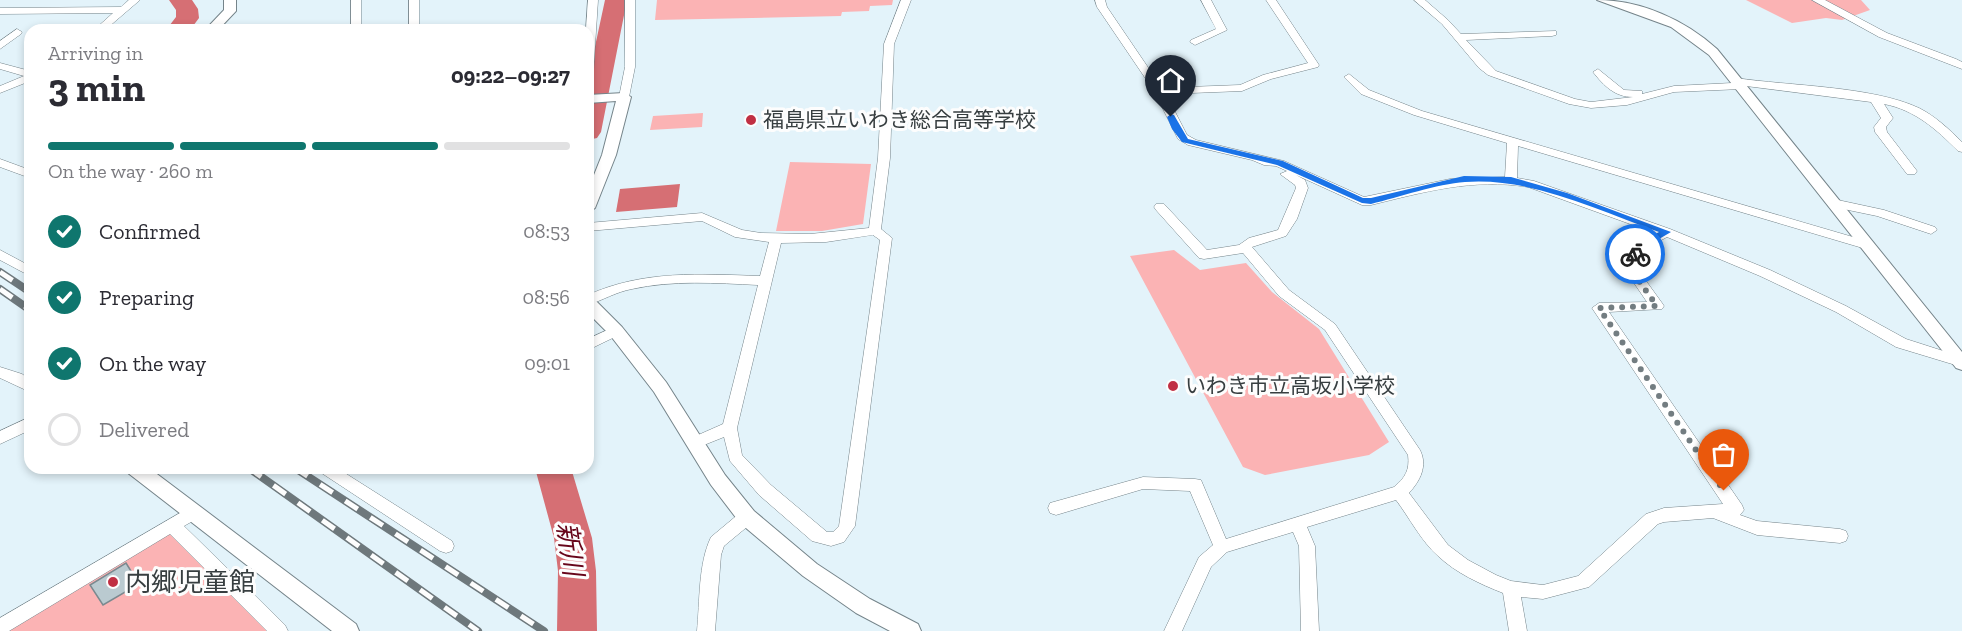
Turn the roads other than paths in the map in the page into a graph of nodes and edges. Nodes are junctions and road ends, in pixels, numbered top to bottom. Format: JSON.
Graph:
{"nodes":[{"id":1,"x":135,"y":0,"type":"edge"},
{"id":2,"x":230,"y":0,"type":"edge"},
{"id":3,"x":356,"y":0,"type":"edge"},
{"id":4,"x":414,"y":0,"type":"edge"},
{"id":5,"x":593,"y":0,"type":"edge"},
{"id":6,"x":630,"y":0,"type":"edge"},
{"id":7,"x":906,"y":0,"type":"edge"},
{"id":8,"x":1100,"y":0,"type":"edge"},
{"id":9,"x":1206,"y":0,"type":"edge"},
{"id":10,"x":1271,"y":0,"type":"edge"},
{"id":11,"x":1419,"y":0,"type":"edge"},
{"id":12,"x":1604,"y":0,"type":"edge"},
{"id":13,"x":1817,"y":0,"type":"edge"},
{"id":14,"x":124,"y":9,"type":"junction"},
{"id":15,"x":0,"y":11,"type":"edge"},
{"id":16,"x":106,"y":24,"type":"edge"},
{"id":17,"x":217,"y":24,"type":"edge"},
{"id":18,"x":356,"y":24,"type":"edge"},
{"id":19,"x":414,"y":24,"type":"edge"},
{"id":20,"x":591,"y":24,"type":"edge"},
{"id":21,"x":17,"y":32,"type":"dead end"},
{"id":22,"x":1552,"y":33,"type":"dead end"},
{"id":23,"x":1458,"y":37,"type":"junction"},
{"id":24,"x":1195,"y":42,"type":"dead end"},
{"id":25,"x":0,"y":46,"type":"edge"},
{"id":26,"x":0,"y":66,"type":"edge"},
{"id":27,"x":1962,"y":66,"type":"edge"},
{"id":28,"x":1598,"y":72,"type":"dead end"},
{"id":29,"x":24,"y":73,"type":"edge"},
{"id":30,"x":1348,"y":77,"type":"dead end"},
{"id":31,"x":24,"y":78,"type":"edge"},
{"id":32,"x":1738,"y":84,"type":"junction"},
{"id":33,"x":0,"y":90,"type":"edge"},
{"id":34,"x":1667,"y":90,"type":"junction"},
{"id":35,"x":1159,"y":91,"type":"junction"},
{"id":36,"x":619,"y":97,"type":"junction"},
{"id":37,"x":594,"y":99,"type":"edge"},
{"id":38,"x":1875,"y":99,"type":"junction"},
{"id":39,"x":1512,"y":141,"type":"junction"},
{"id":40,"x":1962,"y":149,"type":"edge"},
{"id":41,"x":1256,"y":157,"type":"junction"},
{"id":42,"x":0,"y":163,"type":"edge"},
{"id":43,"x":1911,"y":171,"type":"dead end"},
{"id":44,"x":24,"y":172,"type":"edge"},
{"id":45,"x":1511,"y":180,"type":"junction"},
{"id":46,"x":594,"y":193,"type":"edge"},
{"id":47,"x":1833,"y":203,"type":"junction"},
{"id":48,"x":1160,"y":207,"type":"dead end"},
{"id":49,"x":594,"y":226,"type":"edge"},
{"id":50,"x":1931,"y":230,"type":"dead end"},
{"id":51,"x":875,"y":231,"type":"junction"},
{"id":52,"x":1666,"y":232,"type":"junction"},
{"id":53,"x":776,"y":238,"type":"junction"},
{"id":54,"x":1866,"y":245,"type":"junction"},
{"id":55,"x":1246,"y":248,"type":"junction"},
{"id":56,"x":0,"y":254,"type":"edge"},
{"id":57,"x":24,"y":268,"type":"edge"},
{"id":58,"x":766,"y":281,"type":"junction"},
{"id":59,"x":594,"y":297,"type":"edge"},
{"id":60,"x":594,"y":310,"type":"edge"},
{"id":61,"x":610,"y":334,"type":"junction"},
{"id":62,"x":594,"y":342,"type":"edge"},
{"id":63,"x":1961,"y":363,"type":"edge"},
{"id":64,"x":0,"y":372,"type":"edge"},
{"id":65,"x":24,"y":383,"type":"edge"},
{"id":66,"x":24,"y":426,"type":"edge"},
{"id":67,"x":730,"y":428,"type":"junction"},
{"id":68,"x":0,"y":438,"type":"edge"},
{"id":69,"x":694,"y":443,"type":"junction"},
{"id":70,"x":143,"y":474,"type":"edge"},
{"id":71,"x":334,"y":474,"type":"edge"},
{"id":72,"x":1399,"y":492,"type":"junction"},
{"id":73,"x":1056,"y":508,"type":"dead end"},
{"id":74,"x":1713,"y":511,"type":"junction"},
{"id":75,"x":192,"y":513,"type":"junction"},
{"id":76,"x":747,"y":517,"type":"junction"},
{"id":77,"x":1297,"y":523,"type":"junction"},
{"id":78,"x":172,"y":525,"type":"junction"},
{"id":79,"x":1840,"y":536,"type":"dead end"},
{"id":80,"x":446,"y":546,"type":"dead end"},
{"id":81,"x":1222,"y":547,"type":"junction"},
{"id":82,"x":1511,"y":588,"type":"junction"},
{"id":83,"x":0,"y":627,"type":"edge"},
{"id":84,"x":279,"y":631,"type":"edge"},
{"id":85,"x":348,"y":631,"type":"edge"},
{"id":86,"x":706,"y":631,"type":"edge"},
{"id":87,"x":910,"y":631,"type":"edge"},
{"id":88,"x":1173,"y":631,"type":"edge"},
{"id":89,"x":1310,"y":631,"type":"edge"},
{"id":90,"x":1518,"y":631,"type":"edge"}],
"edges":[{"from":1,"to":14,"type":"street"},
{"from":2,"to":17,"type":"street"},
{"from":3,"to":18,"type":"street"},
{"from":4,"to":19,"type":"street"},
{"from":5,"to":20,"type":"street"},
{"from":6,"to":36,"type":"street"},
{"from":7,"to":51,"type":"street"},
{"from":8,"to":35,"type":"street"},
{"from":9,"to":24,"type":"street"},
{"from":10,"to":35,"type":"street"},
{"from":11,"to":23,"type":"street"},
{"from":12,"to":32,"type":"street"},
{"from":13,"to":27,"type":"street"},
{"from":14,"to":15,"type":"street"},
{"from":14,"to":16,"type":"street"},
{"from":21,"to":25,"type":"street"},
{"from":22,"to":23,"type":"street"},
{"from":23,"to":34,"type":"street"},
{"from":26,"to":29,"type":"street"},
{"from":28,"to":34,"type":"street"},
{"from":30,"to":39,"type":"street"},
{"from":31,"to":33,"type":"street"},
{"from":32,"to":34,"type":"street"},
{"from":32,"to":38,"type":"street"},
{"from":32,"to":47,"type":"street"},
{"from":35,"to":41,"type":"street"},
{"from":36,"to":37,"type":"street"},
{"from":36,"to":46,"type":"street"},
{"from":38,"to":40,"type":"street"},
{"from":38,"to":43,"type":"street"},
{"from":39,"to":45,"type":"street"},
{"from":39,"to":54,"type":"street"},
{"from":41,"to":45,"type":"street"},
{"from":41,"to":55,"type":"street"},
{"from":42,"to":44,"type":"street"},
{"from":45,"to":52,"type":"street"},
{"from":47,"to":50,"type":"street"},
{"from":47,"to":54,"type":"street"},
{"from":48,"to":55,"type":"street"},
{"from":49,"to":53,"type":"street"},
{"from":51,"to":53,"type":"street"},
{"from":51,"to":67,"type":"street"},
{"from":52,"to":63,"type":"street"},
{"from":52,"to":74,"type":"street"},
{"from":53,"to":58,"type":"street"},
{"from":54,"to":63,"type":"street"},
{"from":55,"to":72,"type":"street"},
{"from":56,"to":57,"type":"street"},
{"from":58,"to":59,"type":"street"},
{"from":58,"to":67,"type":"street"},
{"from":60,"to":61,"type":"street"},
{"from":61,"to":62,"type":"street"},
{"from":61,"to":69,"type":"street"},
{"from":64,"to":65,"type":"street"},
{"from":66,"to":68,"type":"street"},
{"from":67,"to":69,"type":"street"},
{"from":69,"to":76,"type":"street"},
{"from":70,"to":75,"type":"street"},
{"from":71,"to":80,"type":"street"},
{"from":72,"to":77,"type":"street"},
{"from":72,"to":82,"type":"street"},
{"from":73,"to":81,"type":"street"},
{"from":74,"to":79,"type":"street"},
{"from":74,"to":82,"type":"street"},
{"from":75,"to":78,"type":"street"},
{"from":75,"to":85,"type":"street"},
{"from":76,"to":86,"type":"street"},
{"from":76,"to":87,"type":"street"},
{"from":77,"to":81,"type":"street"},
{"from":77,"to":89,"type":"street"},
{"from":78,"to":83,"type":"street"},
{"from":78,"to":84,"type":"street"},
{"from":81,"to":88,"type":"street"},
{"from":82,"to":90,"type":"street"}]}
